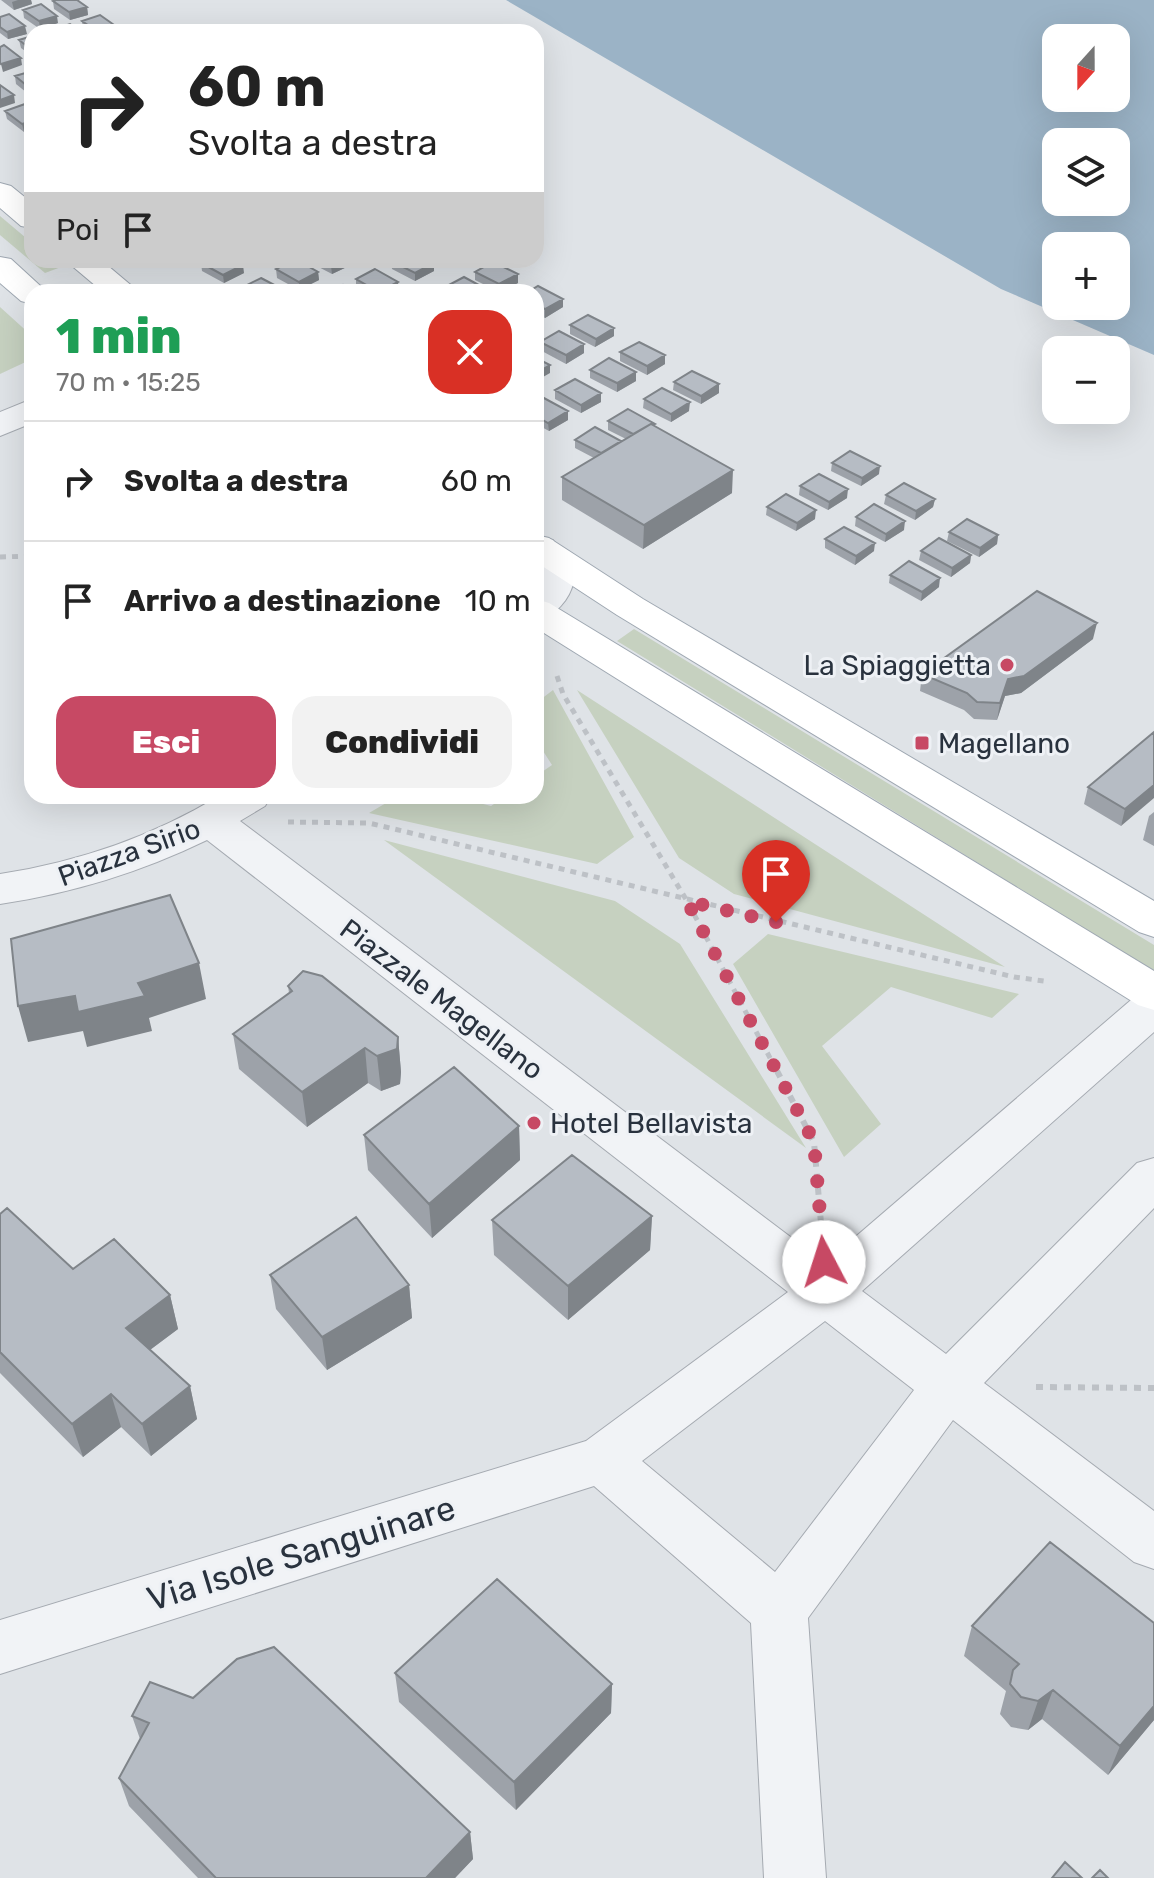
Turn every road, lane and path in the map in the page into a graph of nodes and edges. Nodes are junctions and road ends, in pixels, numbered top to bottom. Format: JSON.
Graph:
{"nodes":[{"id":1,"x":0,"y":192,"type":"edge"},
{"id":2,"x":24,"y":212,"type":"edge"},
{"id":3,"x":0,"y":266,"type":"edge"},
{"id":4,"x":92,"y":268,"type":"edge"},
{"id":5,"x":112,"y":284,"type":"edge"},
{"id":6,"x":24,"y":287,"type":"edge"},
{"id":7,"x":24,"y":413,"type":"edge"},
{"id":8,"x":0,"y":426,"type":"edge"},
{"id":9,"x":544,"y":551,"type":"edge"},
{"id":10,"x":544,"y":554,"type":"edge"},
{"id":11,"x":24,"y":556,"type":"edge"},
{"id":12,"x":0,"y":557,"type":"edge"},
{"id":13,"x":544,"y":602,"type":"edge"},
{"id":14,"x":544,"y":615,"type":"edge"},
{"id":15,"x":554,"y":667,"type":"dead end"},
{"id":16,"x":231,"y":809,"type":"edge"},
{"id":17,"x":0,"y":889,"type":"edge"},
{"id":18,"x":687,"y":901,"type":"junction"},
{"id":19,"x":1154,"y":921,"type":"edge"},
{"id":20,"x":1045,"y":981,"type":"dead end"},
{"id":21,"x":1154,"y":993,"type":"edge"},
{"id":22,"x":1154,"y":1006,"type":"edge"},
{"id":23,"x":1154,"y":1177,"type":"edge"},
{"id":24,"x":826,"y":1292,"type":"junction"},
{"id":25,"x":947,"y":1387,"type":"junction"},
{"id":26,"x":1154,"y":1388,"type":"edge"},
{"id":27,"x":602,"y":1460,"type":"junction"},
{"id":28,"x":1154,"y":1544,"type":"edge"},
{"id":29,"x":779,"y":1611,"type":"junction"},
{"id":30,"x":0,"y":1647,"type":"edge"},
{"id":31,"x":795,"y":1878,"type":"edge"}],
"edges":[{"from":1,"to":2,"type":"main road"},
{"from":3,"to":6,"type":"main road"},
{"from":4,"to":5,"type":"main road"},
{"from":7,"to":8,"type":"street"},
{"from":9,"to":19,"type":"main road"},
{"from":10,"to":13,"type":"street"},
{"from":11,"to":12,"type":"path"},
{"from":14,"to":21,"type":"main road"},
{"from":15,"to":18,"type":"path"},
{"from":16,"to":17,"type":"street","name":"Piazza Sirio"},
{"from":16,"to":18,"type":"path"},
{"from":16,"to":24,"type":"street","name":"Piazzale Magellano"},
{"from":18,"to":20,"type":"path"},
{"from":18,"to":24,"type":"path"},
{"from":22,"to":24,"type":"street"},
{"from":23,"to":25,"type":"street"},
{"from":24,"to":25,"type":"street","name":"Piazzale Magellano"},
{"from":24,"to":27,"type":"street","name":"Via Isole Sanguinare"},
{"from":25,"to":26,"type":"path"},
{"from":25,"to":28,"type":"street","name":"Piazzale Magellano"},
{"from":25,"to":29,"type":"street"},
{"from":27,"to":29,"type":"street"},
{"from":27,"to":30,"type":"street","name":"Via Isole Sanguinare"},
{"from":29,"to":31,"type":"street"}]}
